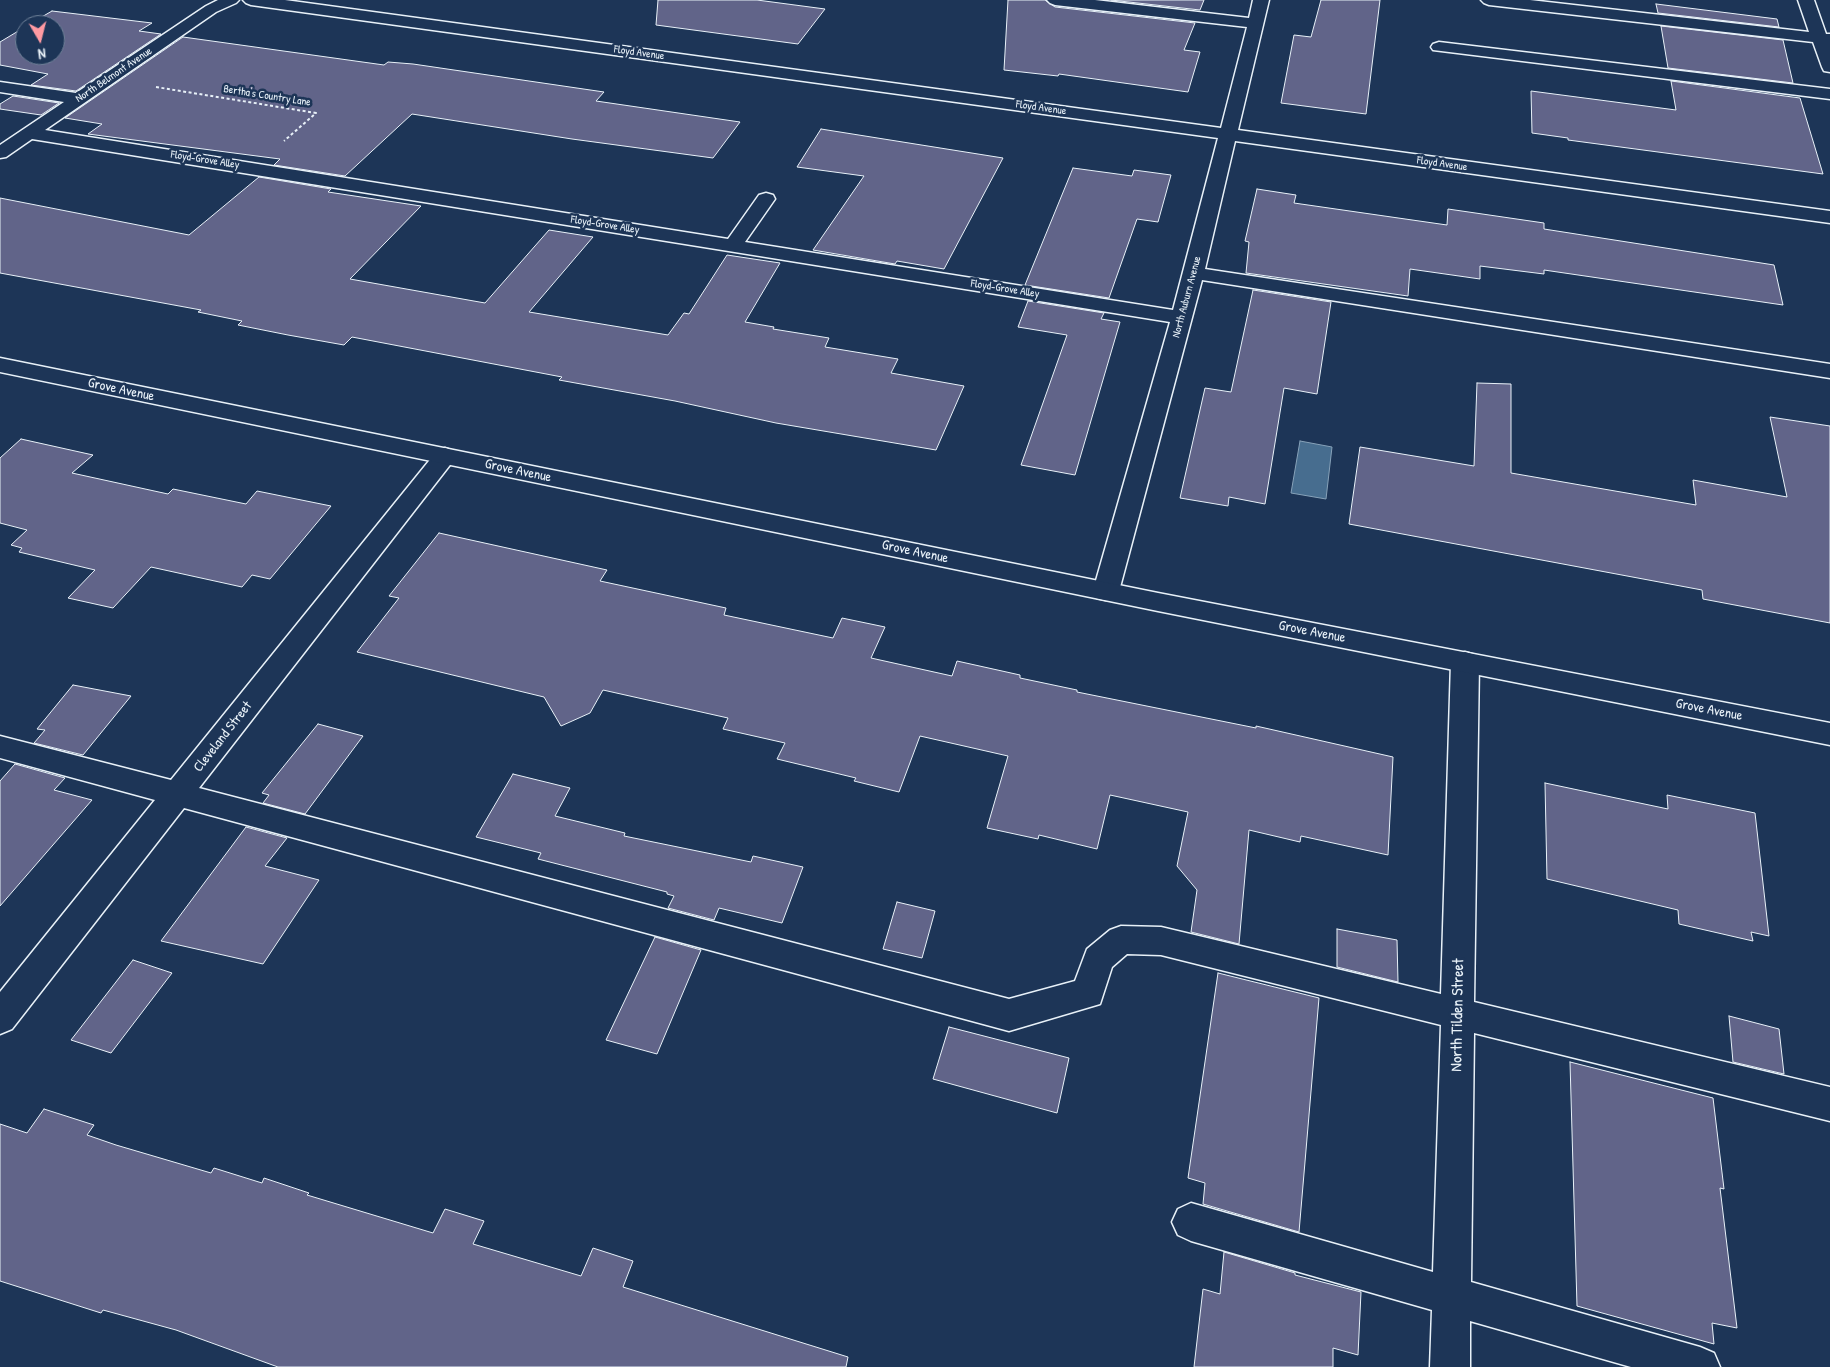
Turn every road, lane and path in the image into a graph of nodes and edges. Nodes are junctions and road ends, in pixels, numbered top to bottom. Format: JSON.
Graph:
{"nodes":[{"id":1,"x":231,"y":0,"type":"edge"},
{"id":2,"x":251,"y":0,"type":"edge"},
{"id":3,"x":1055,"y":0,"type":"edge"},
{"id":4,"x":1262,"y":0,"type":"edge"},
{"id":5,"x":1489,"y":0,"type":"edge"},
{"id":6,"x":1806,"y":0,"type":"edge"},
{"id":7,"x":1255,"y":23,"type":"junction"},
{"id":8,"x":1824,"y":38,"type":"edge"},
{"id":9,"x":1439,"y":47,"type":"dead end"},
{"id":10,"x":1830,"y":67,"type":"edge"},
{"id":11,"x":152,"y":86,"type":"dead end"},
{"id":12,"x":0,"y":87,"type":"edge"},
{"id":13,"x":1830,"y":94,"type":"edge"},
{"id":14,"x":78,"y":99,"type":"junction"},
{"id":15,"x":28,"y":133,"type":"junction"},
{"id":16,"x":1228,"y":134,"type":"junction"},
{"id":17,"x":0,"y":153,"type":"edge"},
{"id":18,"x":253,"y":168,"type":"junction"},
{"id":19,"x":766,"y":200,"type":"dead end"},
{"id":20,"x":1830,"y":217,"type":"edge"},
{"id":21,"x":733,"y":245,"type":"junction"},
{"id":22,"x":1194,"y":273,"type":"junction"},
{"id":23,"x":1182,"y":318,"type":"junction"},
{"id":24,"x":0,"y":365,"type":"edge"},
{"id":25,"x":1830,"y":372,"type":"edge"},
{"id":26,"x":445,"y":456,"type":"junction"},
{"id":27,"x":1106,"y":591,"type":"junction"},
{"id":28,"x":1465,"y":662,"type":"junction"},
{"id":29,"x":1830,"y":734,"type":"edge"},
{"id":30,"x":0,"y":748,"type":"edge"},
{"id":31,"x":178,"y":794,"type":"junction"},
{"id":32,"x":1458,"y":1012,"type":"junction"},
{"id":33,"x":0,"y":1018,"type":"edge"},
{"id":34,"x":1830,"y":1104,"type":"edge"},
{"id":35,"x":1191,"y":1222,"type":"dead end"},
{"id":36,"x":1452,"y":1296,"type":"junction"},
{"id":37,"x":1450,"y":1367,"type":"edge"},
{"id":38,"x":1700,"y":1367,"type":"edge"}],
"edges":[{"from":1,"to":14,"type":"street","name":"North Belmont Avenue"},
{"from":2,"to":16,"type":"street","name":"Floyd Avenue"},
{"from":3,"to":7,"type":"street"},
{"from":4,"to":7,"type":"street","name":"North Auburn Avenue"},
{"from":5,"to":8,"type":"street"},
{"from":6,"to":8,"type":"street"},
{"from":7,"to":16,"type":"street","name":"North Auburn Avenue"},
{"from":8,"to":10,"type":"street"},
{"from":9,"to":13,"type":"street"},
{"from":11,"to":18,"type":"path","name":"Bertha's Country Lane"},
{"from":12,"to":14,"type":"street"},
{"from":14,"to":15,"type":"street","name":"North Belmont Avenue"},
{"from":15,"to":17,"type":"street","name":"North Belmont Avenue"},
{"from":15,"to":18,"type":"street","name":"Floyd-Grove Alley"},
{"from":16,"to":20,"type":"street","name":"Floyd Avenue"},
{"from":16,"to":22,"type":"street","name":"North Auburn Avenue"},
{"from":18,"to":21,"type":"street","name":"Floyd-Grove Alley"},
{"from":19,"to":21,"type":"street"},
{"from":21,"to":23,"type":"street","name":"Floyd-Grove Alley"},
{"from":22,"to":23,"type":"street","name":"North Auburn Avenue"},
{"from":22,"to":25,"type":"street"},
{"from":23,"to":27,"type":"street","name":"North Auburn Avenue"},
{"from":24,"to":26,"type":"street","name":"Grove Avenue"},
{"from":26,"to":27,"type":"street","name":"Grove Avenue"},
{"from":26,"to":31,"type":"street","name":"Cleveland Street"},
{"from":27,"to":28,"type":"street","name":"Grove Avenue"},
{"from":28,"to":29,"type":"street","name":"Grove Avenue"},
{"from":28,"to":32,"type":"street","name":"North Tilden Street"},
{"from":30,"to":31,"type":"street"},
{"from":31,"to":32,"type":"street"},
{"from":31,"to":33,"type":"street","name":"Cleveland Street"},
{"from":32,"to":34,"type":"street"},
{"from":32,"to":36,"type":"street","name":"North Tilden Street"},
{"from":35,"to":36,"type":"street"},
{"from":36,"to":37,"type":"street","name":"North Tilden Street"},
{"from":36,"to":38,"type":"street"}]}
